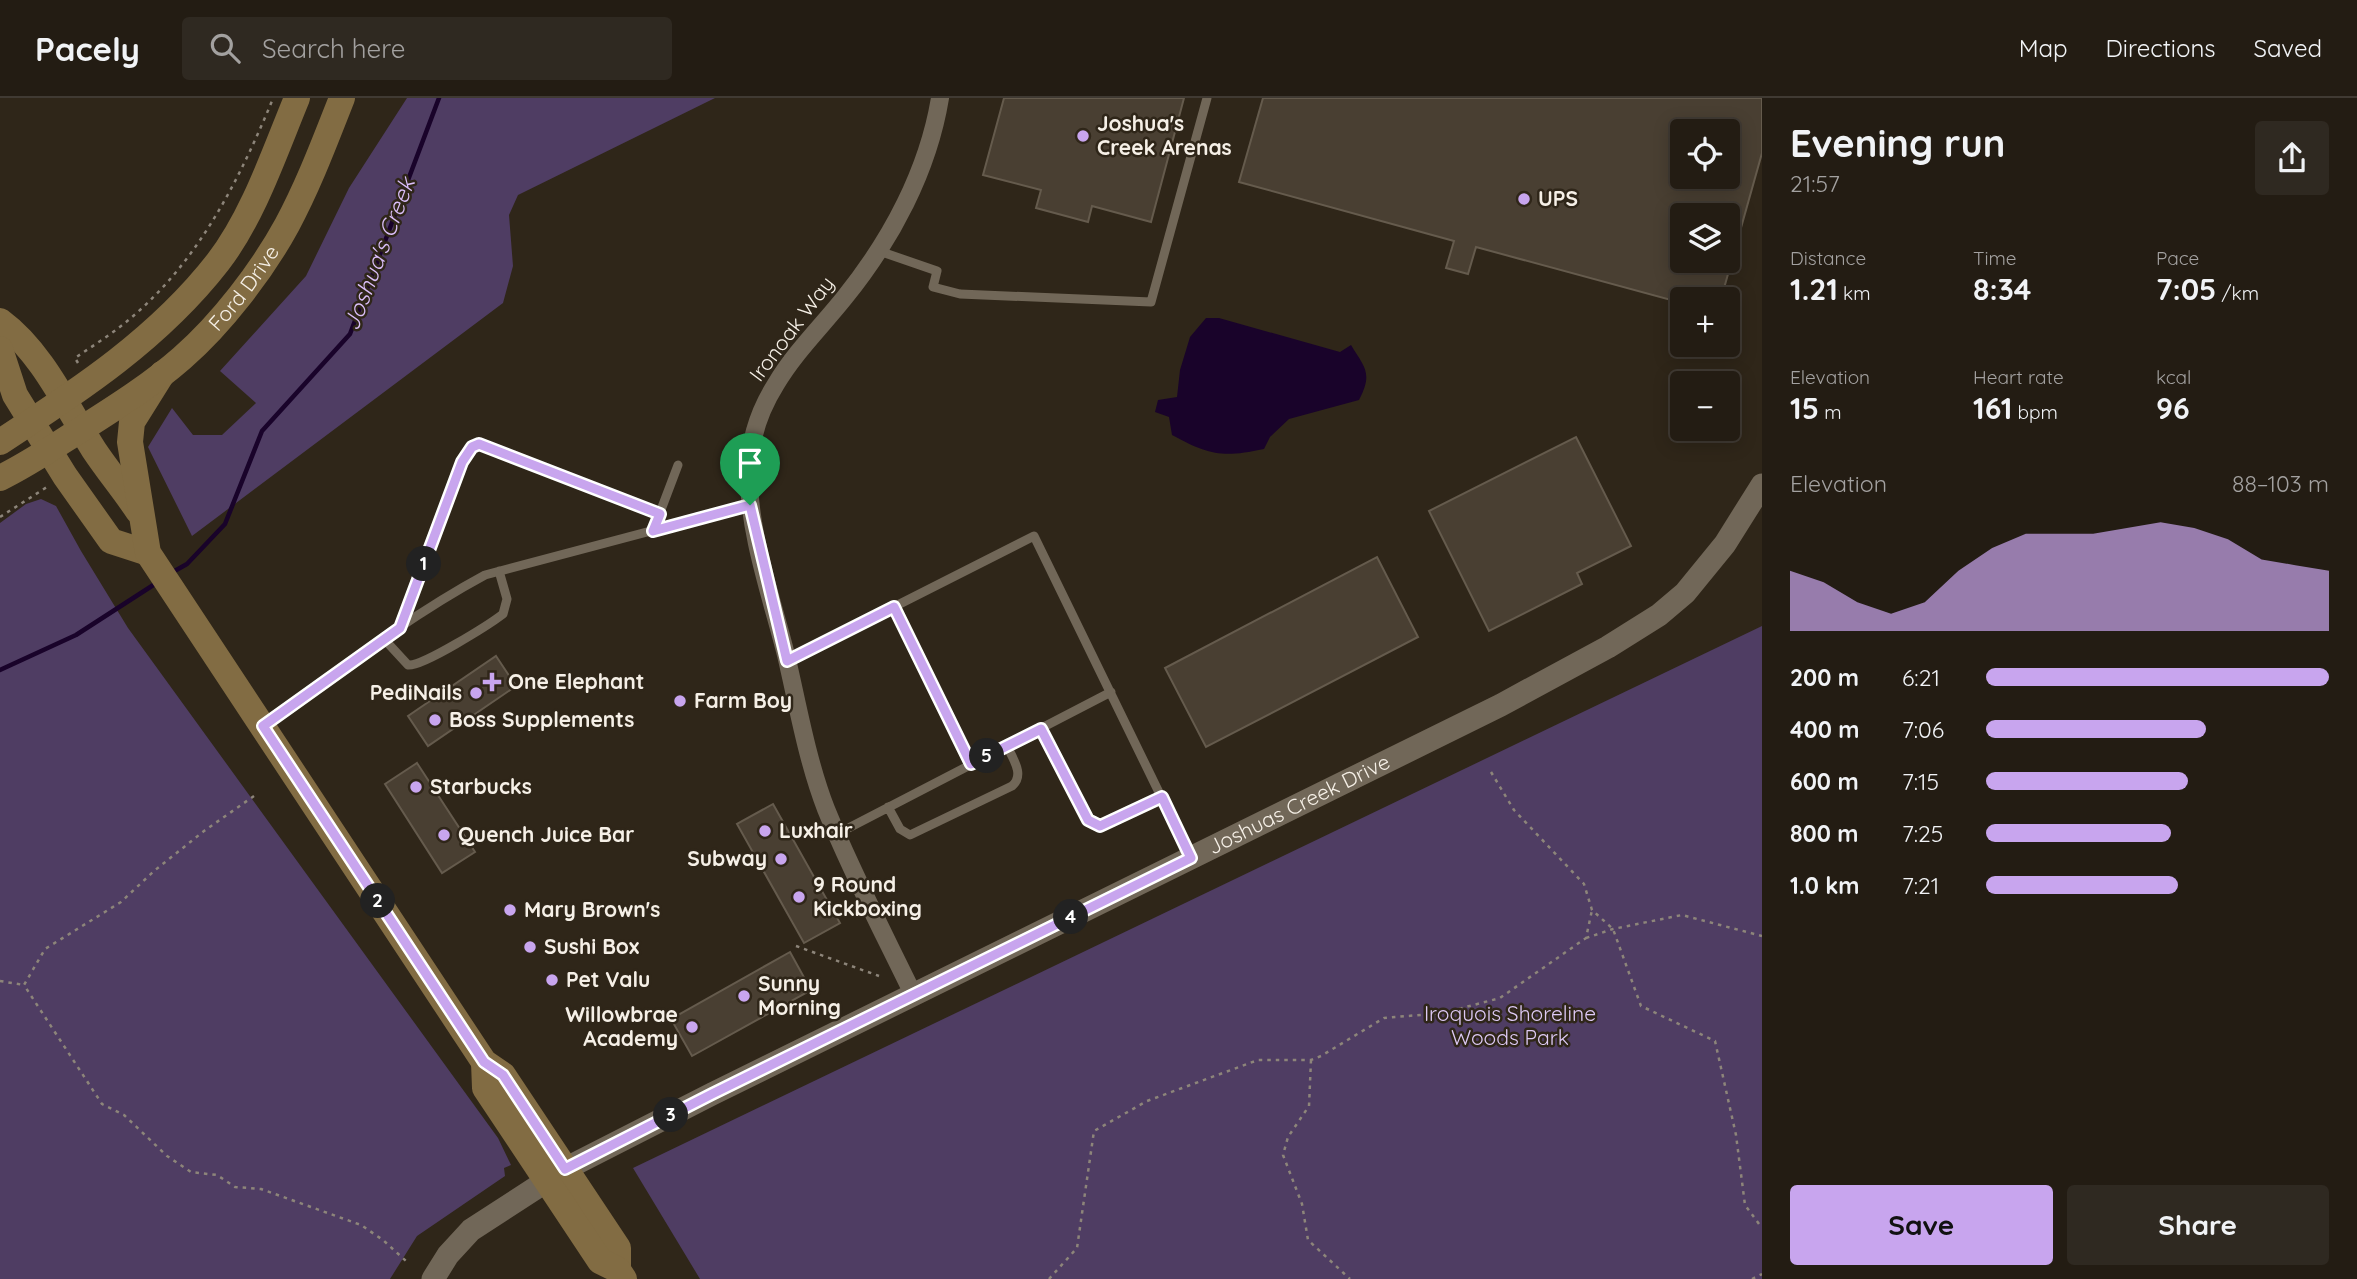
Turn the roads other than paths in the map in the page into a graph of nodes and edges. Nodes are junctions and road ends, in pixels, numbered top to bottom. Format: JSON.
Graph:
{"nodes":[{"id":1,"x":297,"y":98,"type":"edge"},
{"id":2,"x":342,"y":98,"type":"edge"},
{"id":3,"x":940,"y":98,"type":"edge"},
{"id":4,"x":1207,"y":98,"type":"edge"},
{"id":5,"x":879,"y":251,"type":"junction"},
{"id":6,"x":0,"y":321,"type":"edge"},
{"id":7,"x":0,"y":349,"type":"edge"},
{"id":8,"x":163,"y":374,"type":"junction"},
{"id":9,"x":64,"y":401,"type":"junction"},
{"id":10,"x":32,"y":422,"type":"junction"},
{"id":11,"x":81,"y":429,"type":"junction"},
{"id":12,"x":0,"y":442,"type":"edge"},
{"id":13,"x":49,"y":450,"type":"junction"},
{"id":14,"x":678,"y":465,"type":"dead end"},
{"id":15,"x":0,"y":478,"type":"edge"},
{"id":16,"x":1762,"y":485,"type":"edge"},
{"id":17,"x":750,"y":505,"type":"junction"},
{"id":18,"x":660,"y":514,"type":"junction"},
{"id":19,"x":143,"y":517,"type":"junction"},
{"id":20,"x":653,"y":531,"type":"junction"},
{"id":21,"x":150,"y":556,"type":"junction"},
{"id":22,"x":499,"y":570,"type":"junction"},
{"id":23,"x":894,"y":607,"type":"junction"},
{"id":24,"x":400,"y":628,"type":"junction"},
{"id":25,"x":384,"y":639,"type":"junction"},
{"id":26,"x":787,"y":661,"type":"junction"},
{"id":27,"x":1111,"y":692,"type":"junction"},
{"id":28,"x":263,"y":726,"type":"junction"},
{"id":29,"x":1041,"y":729,"type":"junction"},
{"id":30,"x":1007,"y":746,"type":"junction"},
{"id":31,"x":971,"y":764,"type":"junction"},
{"id":32,"x":1162,"y":797,"type":"junction"},
{"id":33,"x":888,"y":807,"type":"junction"},
{"id":34,"x":837,"y":834,"type":"junction"},
{"id":35,"x":1191,"y":858,"type":"junction"},
{"id":36,"x":914,"y":996,"type":"junction"},
{"id":37,"x":556,"y":1175,"type":"junction"},
{"id":38,"x":621,"y":1275,"type":"edge"},
{"id":39,"x":433,"y":1279,"type":"edge"}],
"edges":[{"from":1,"to":9,"type":"main road","name":"Ford Drive"},
{"from":2,"to":8,"type":"main road","name":"Ford Drive"},
{"from":3,"to":5,"type":"street","name":"Ironoak Way"},
{"from":4,"to":5,"type":"lane"},
{"from":5,"to":17,"type":"street","name":"Ironoak Way"},
{"from":6,"to":9,"type":"main road"},
{"from":7,"to":10,"type":"main road"},
{"from":8,"to":11,"type":"main road","name":"Ford Drive"},
{"from":8,"to":19,"type":"main road"},
{"from":9,"to":10,"type":"main road","name":"Ford Drive"},
{"from":9,"to":11,"type":"main road"},
{"from":10,"to":12,"type":"main road","name":"Ford Drive"},
{"from":10,"to":13,"type":"main road"},
{"from":11,"to":13,"type":"main road","name":"Ford Drive"},
{"from":11,"to":19,"type":"main road"},
{"from":13,"to":15,"type":"main road","name":"Ford Drive"},
{"from":13,"to":21,"type":"main road"},
{"from":14,"to":18,"type":"lane"},
{"from":16,"to":35,"type":"street","name":"Joshuas Creek Drive"},
{"from":17,"to":20,"type":"lane"},
{"from":17,"to":26,"type":"street","name":"Ironoak Way"},
{"from":18,"to":20,"type":"lane"},
{"from":18,"to":24,"type":"lane"},
{"from":19,"to":21,"type":"main road"},
{"from":20,"to":22,"type":"lane"},
{"from":21,"to":28,"type":"main road"},
{"from":22,"to":24,"type":"lane"},
{"from":22,"to":25,"type":"lane"},
{"from":23,"to":26,"type":"lane"},
{"from":23,"to":27,"type":"lane"},
{"from":23,"to":31,"type":"lane"},
{"from":24,"to":25,"type":"lane"},
{"from":25,"to":28,"type":"lane"},
{"from":26,"to":34,"type":"street","name":"Ironoak Way"},
{"from":27,"to":29,"type":"lane"},
{"from":27,"to":32,"type":"lane"},
{"from":28,"to":37,"type":"main road"},
{"from":29,"to":30,"type":"lane"},
{"from":29,"to":32,"type":"lane"},
{"from":30,"to":31,"type":"lane"},
{"from":30,"to":33,"type":"lane"},
{"from":31,"to":33,"type":"lane"},
{"from":32,"to":35,"type":"lane"},
{"from":33,"to":34,"type":"lane"},
{"from":34,"to":36,"type":"street","name":"Ironoak Way"},
{"from":35,"to":36,"type":"street","name":"Joshuas Creek Drive"},
{"from":36,"to":37,"type":"street","name":"Joshuas Creek Drive"},
{"from":37,"to":38,"type":"main road"},
{"from":37,"to":39,"type":"street","name":"Joshuas Creek Drive"}]}
